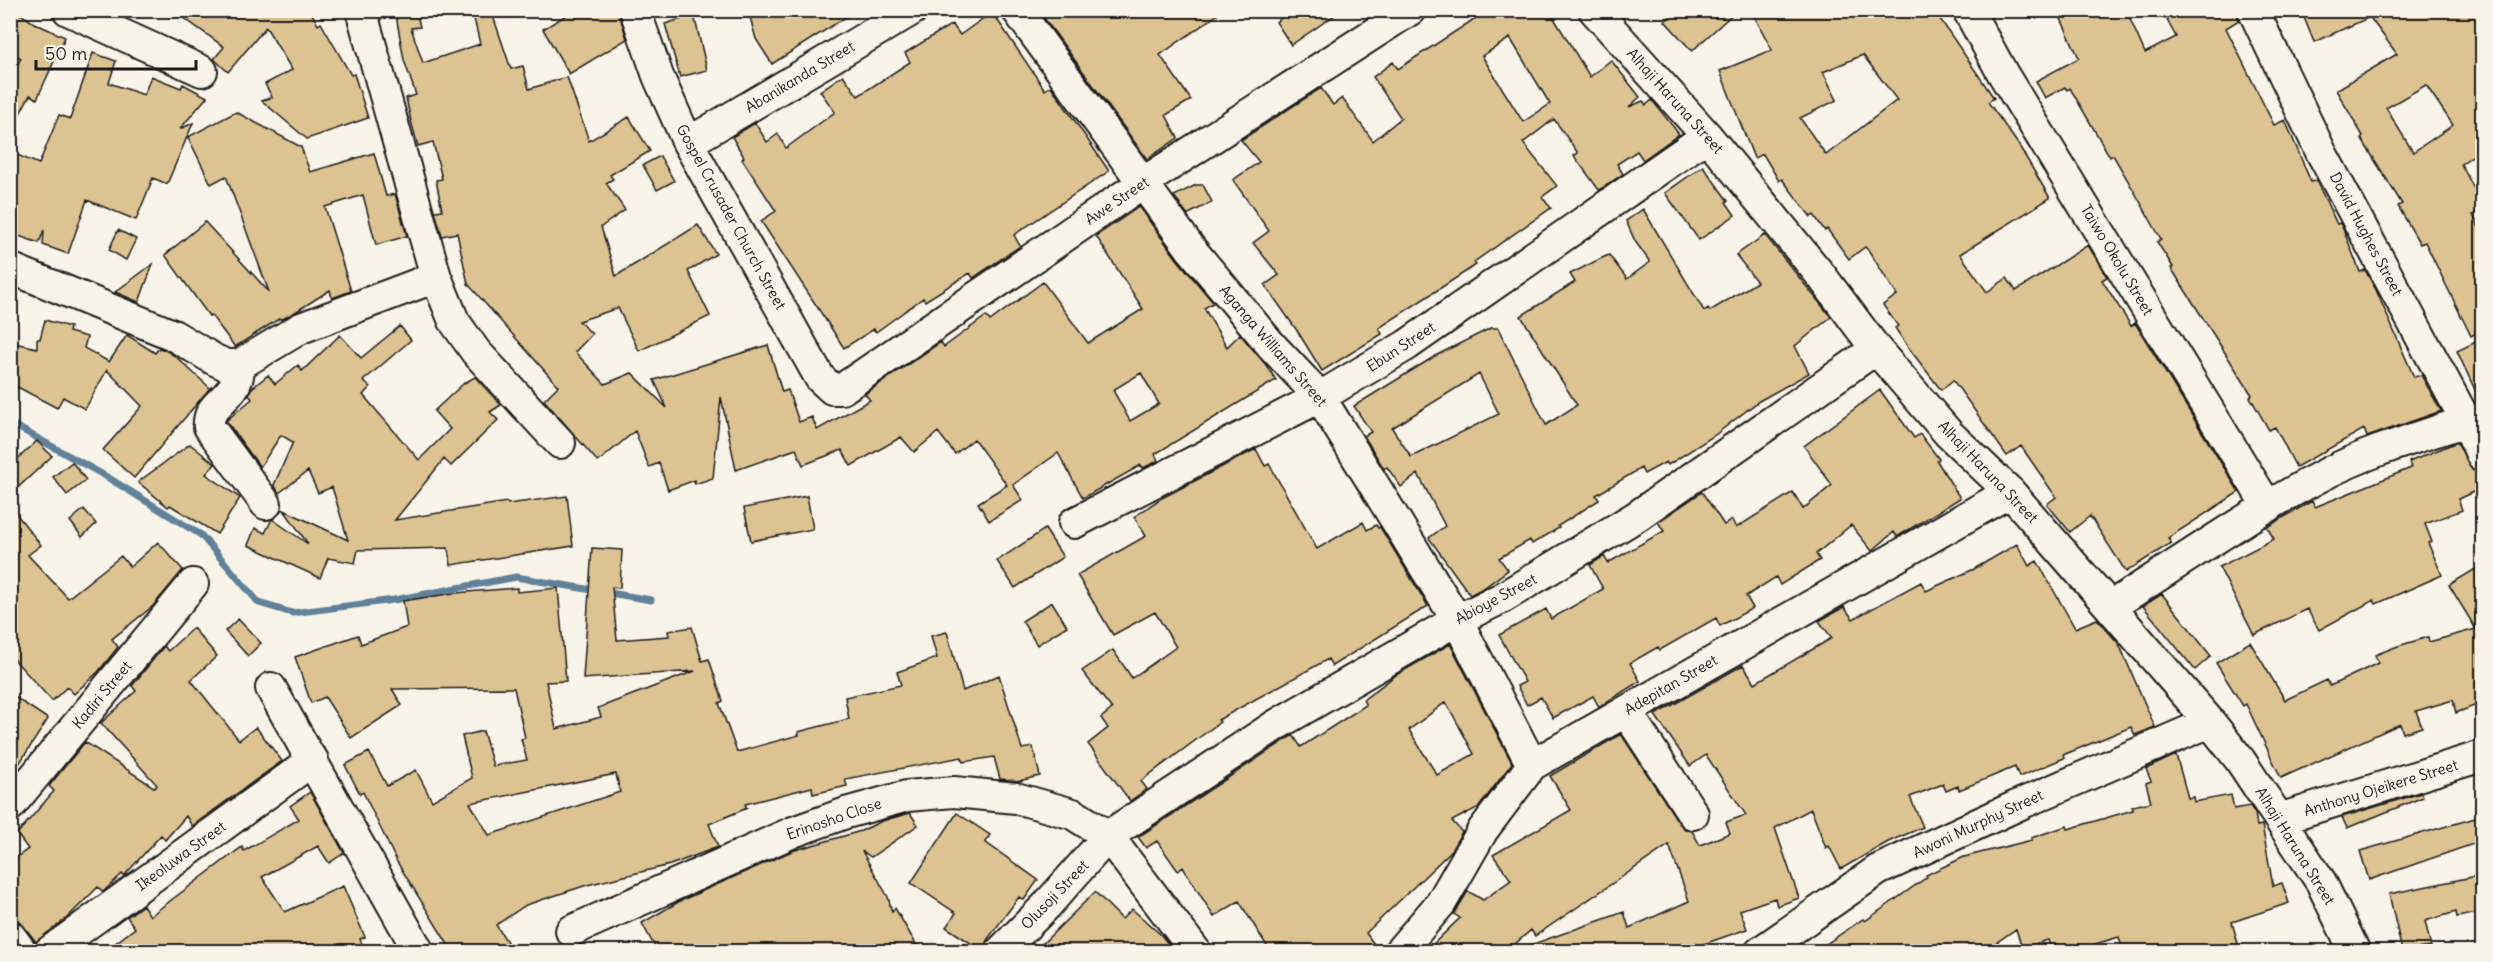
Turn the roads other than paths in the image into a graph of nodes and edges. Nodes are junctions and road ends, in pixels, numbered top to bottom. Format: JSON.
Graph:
{"nodes":[{"id":1,"x":68,"y":10,"type":"edge"},
{"id":2,"x":361,"y":10,"type":"edge"},
{"id":3,"x":635,"y":10,"type":"edge"},
{"id":4,"x":912,"y":10,"type":"edge"},
{"id":5,"x":1017,"y":10,"type":"edge"},
{"id":6,"x":1410,"y":10,"type":"edge"},
{"id":7,"x":1594,"y":10,"type":"edge"},
{"id":8,"x":1968,"y":10,"type":"edge"},
{"id":9,"x":2253,"y":10,"type":"edge"},
{"id":10,"x":202,"y":71,"type":"dead end"},
{"id":11,"x":1707,"y":136,"type":"junction"},
{"id":12,"x":688,"y":143,"type":"junction"},
{"id":13,"x":1144,"y":182,"type":"junction"},
{"id":14,"x":10,"y":268,"type":"edge"},
{"id":15,"x":436,"y":277,"type":"junction"},
{"id":16,"x":1876,"y":349,"type":"junction"},
{"id":17,"x":239,"y":365,"type":"junction"},
{"id":18,"x":826,"y":385,"type":"joint"},
{"id":19,"x":1320,"y":397,"type":"junction"},
{"id":20,"x":2466,"y":421,"type":"junction"},
{"id":21,"x":560,"y":443,"type":"dead end"},
{"id":22,"x":2482,"y":456,"type":"edge"},
{"id":23,"x":2010,"y":492,"type":"junction"},
{"id":24,"x":266,"y":504,"type":"dead end"},
{"id":25,"x":2268,"y":507,"type":"junction"},
{"id":26,"x":1074,"y":523,"type":"dead end"},
{"id":27,"x":193,"y":584,"type":"dead end"},
{"id":28,"x":2111,"y":606,"type":"junction"},
{"id":29,"x":1457,"y":620,"type":"junction"},
{"id":30,"x":271,"y":687,"type":"dead end"},
{"id":31,"x":1626,"y":711,"type":"junction"},
{"id":32,"x":2210,"y":722,"type":"junction"},
{"id":33,"x":2482,"y":756,"type":"edge"},
{"id":34,"x":313,"y":760,"type":"junction"},
{"id":35,"x":1532,"y":765,"type":"junction"},
{"id":36,"x":10,"y":806,"type":"edge"},
{"id":37,"x":1693,"y":814,"type":"dead end"},
{"id":38,"x":2279,"y":819,"type":"junction"},
{"id":39,"x":1108,"y":836,"type":"junction"},
{"id":40,"x":571,"y":931,"type":"dead end"},
{"id":41,"x":10,"y":936,"type":"edge"},
{"id":42,"x":22,"y":951,"type":"edge"},
{"id":43,"x":49,"y":951,"type":"edge"},
{"id":44,"x":417,"y":951,"type":"edge"},
{"id":45,"x":999,"y":951,"type":"edge"},
{"id":46,"x":1196,"y":951,"type":"edge"},
{"id":47,"x":1399,"y":951,"type":"edge"},
{"id":48,"x":1760,"y":951,"type":"edge"},
{"id":49,"x":2355,"y":951,"type":"edge"}],
"edges":[{"from":1,"to":10,"type":"street"},
{"from":2,"to":15,"type":"street"},
{"from":3,"to":12,"type":"street","name":"Gospel Crusader Church Street"},
{"from":4,"to":12,"type":"street","name":"Abanikanda Street"},
{"from":5,"to":13,"type":"street","name":"Aganga Williams Street"},
{"from":6,"to":13,"type":"street","name":"Awe Street"},
{"from":7,"to":11,"type":"street","name":"Alhaji Haruna Street"},
{"from":8,"to":25,"type":"street","name":"Taiwo Okolu Street"},
{"from":9,"to":20,"type":"street","name":"David Hughes Street"},
{"from":11,"to":16,"type":"street","name":"Alhaji Haruna Street"},
{"from":11,"to":19,"type":"street","name":"Ebun Street"},
{"from":12,"to":18,"type":"street","name":"Gospel Crusader Church Street"},
{"from":13,"to":18,"type":"street","name":"Awe Street"},
{"from":13,"to":19,"type":"street","name":"Aganga Williams Street"},
{"from":14,"to":17,"type":"street"},
{"from":15,"to":17,"type":"street"},
{"from":15,"to":21,"type":"street"},
{"from":16,"to":23,"type":"street","name":"Alhaji Haruna Street"},
{"from":16,"to":29,"type":"street","name":"Abioye Street"},
{"from":17,"to":24,"type":"street"},
{"from":19,"to":26,"type":"street","name":"Ebun Street"},
{"from":19,"to":29,"type":"street","name":"Aganga Williams Street"},
{"from":20,"to":22,"type":"street","name":"David Hughes Street"},
{"from":20,"to":25,"type":"street"},
{"from":23,"to":28,"type":"street","name":"Alhaji Haruna Street"},
{"from":23,"to":31,"type":"street","name":"Adepitan Street"},
{"from":25,"to":28,"type":"street"},
{"from":27,"to":36,"type":"street","name":"Kadiri Street"},
{"from":28,"to":32,"type":"street","name":"Alhaji Haruna Street"},
{"from":29,"to":35,"type":"street","name":"Aganga Williams Street"},
{"from":29,"to":39,"type":"street","name":"Abioye Street"},
{"from":30,"to":34,"type":"street"},
{"from":31,"to":35,"type":"street","name":"Adepitan Street"},
{"from":31,"to":37,"type":"street"},
{"from":32,"to":38,"type":"street","name":"Alhaji Haruna Street"},
{"from":32,"to":48,"type":"street","name":"Awoni Murphy Street"},
{"from":33,"to":38,"type":"street","name":"Anthony Ojeikere Street"},
{"from":34,"to":43,"type":"street","name":"Ikeoluwa Street"},
{"from":34,"to":44,"type":"street"},
{"from":35,"to":47,"type":"street","name":"Adepitan Street"},
{"from":38,"to":49,"type":"street","name":"Alhaji Haruna Street"},
{"from":39,"to":40,"type":"street","name":"Erinosho Close"},
{"from":39,"to":45,"type":"street","name":"Olusoji Street"},
{"from":39,"to":46,"type":"street"},
{"from":41,"to":42,"type":"street"}]}
